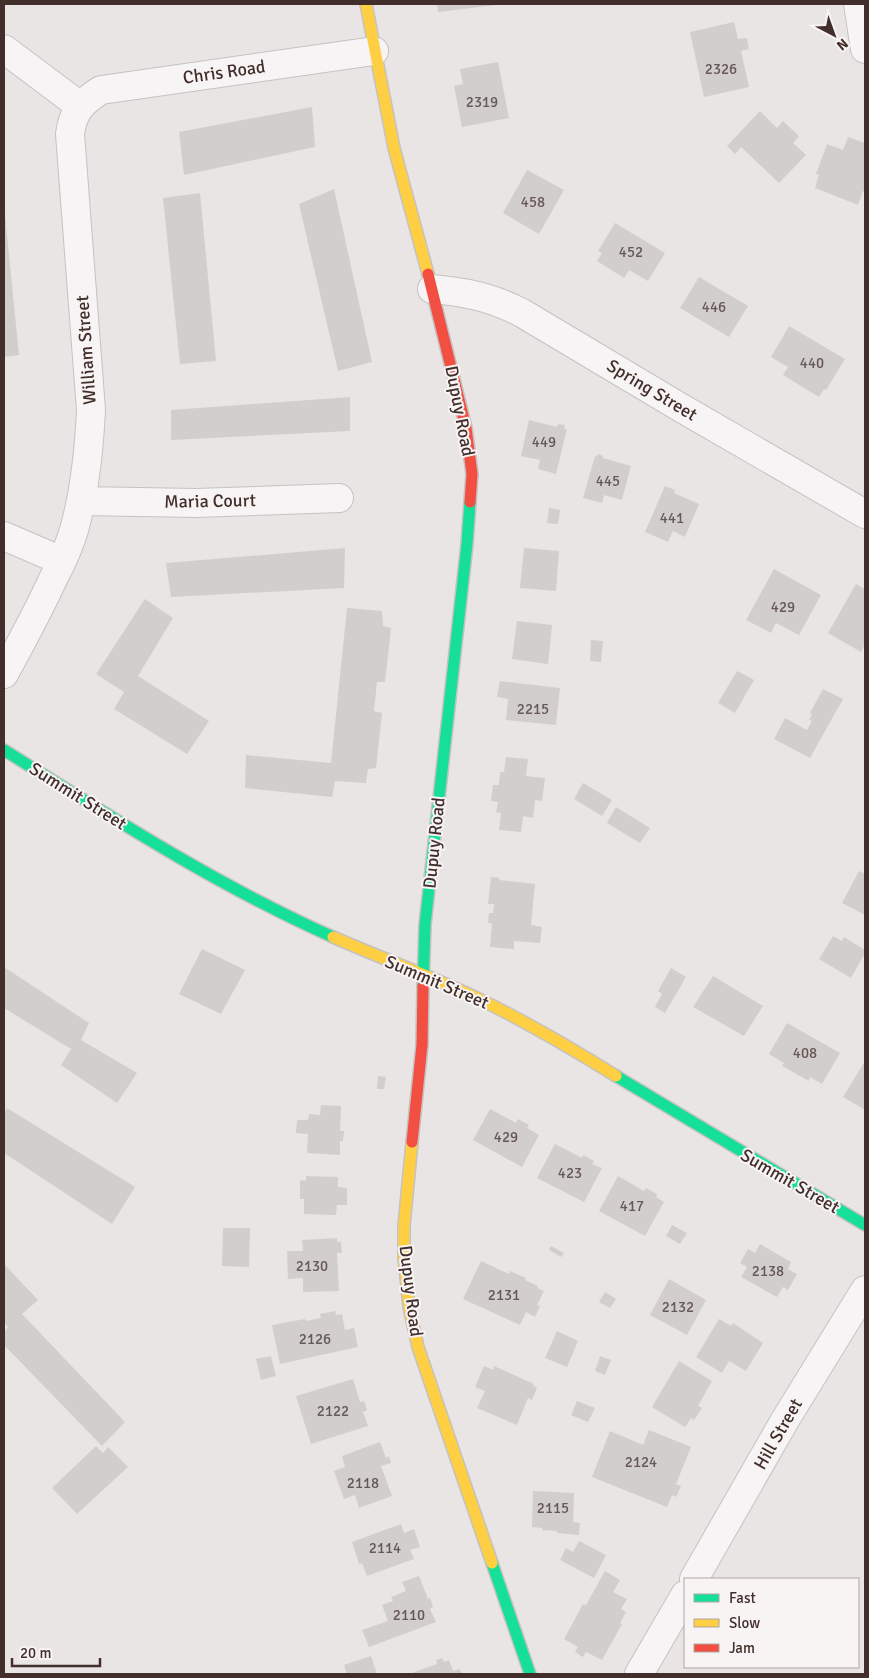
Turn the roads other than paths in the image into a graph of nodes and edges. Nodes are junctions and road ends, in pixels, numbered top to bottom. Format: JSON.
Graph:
{"nodes":[{"id":1,"x":366,"y":4,"type":"edge"},
{"id":2,"x":858,"y":4,"type":"edge"},
{"id":3,"x":4,"y":49,"type":"edge"},
{"id":4,"x":865,"y":49,"type":"edge"},
{"id":5,"x":374,"y":51,"type":"junction"},
{"id":6,"x":80,"y":106,"type":"junction"},
{"id":7,"x":432,"y":289,"type":"junction"},
{"id":8,"x":338,"y":498,"type":"dead end"},
{"id":9,"x":81,"y":501,"type":"junction"},
{"id":10,"x":865,"y":514,"type":"edge"},
{"id":11,"x":4,"y":536,"type":"edge"},
{"id":12,"x":62,"y":561,"type":"junction"},
{"id":13,"x":4,"y":674,"type":"edge"},
{"id":14,"x":4,"y":750,"type":"edge"},
{"id":15,"x":424,"y":974,"type":"junction"},
{"id":16,"x":865,"y":1225,"type":"edge"},
{"id":17,"x":865,"y":1290,"type":"edge"},
{"id":18,"x":695,"y":1578,"type":"edge"},
{"id":19,"x":684,"y":1597,"type":"edge"},
{"id":20,"x":530,"y":1674,"type":"edge"},
{"id":21,"x":639,"y":1674,"type":"edge"}],
"edges":[{"from":1,"to":5,"type":"street","name":"Dupuy Road"},
{"from":2,"to":4,"type":"street"},
{"from":3,"to":6,"type":"street"},
{"from":5,"to":6,"type":"street","name":"Chris Road"},
{"from":5,"to":7,"type":"street","name":"Dupuy Road"},
{"from":6,"to":9,"type":"street","name":"William Street"},
{"from":7,"to":10,"type":"street","name":"Spring Street"},
{"from":7,"to":15,"type":"street","name":"Dupuy Road"},
{"from":8,"to":9,"type":"street","name":"Maria Court"},
{"from":9,"to":12,"type":"street","name":"William Street"},
{"from":11,"to":12,"type":"street"},
{"from":12,"to":13,"type":"street","name":"William Street"},
{"from":14,"to":15,"type":"street","name":"Summit Street"},
{"from":15,"to":16,"type":"street","name":"Summit Street"},
{"from":15,"to":20,"type":"street","name":"Dupuy Road"},
{"from":17,"to":18,"type":"street","name":"Hill Street"},
{"from":19,"to":21,"type":"street"}]}
